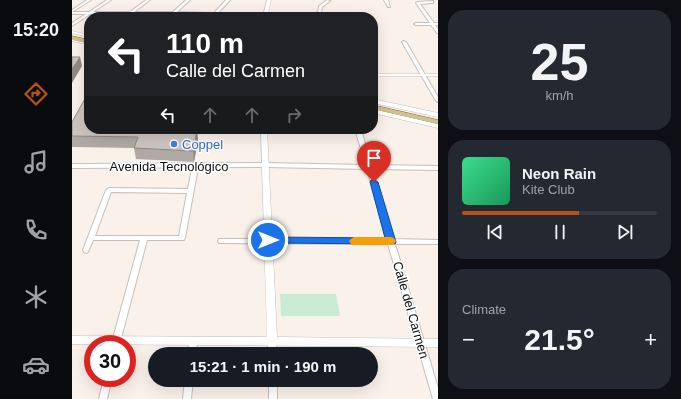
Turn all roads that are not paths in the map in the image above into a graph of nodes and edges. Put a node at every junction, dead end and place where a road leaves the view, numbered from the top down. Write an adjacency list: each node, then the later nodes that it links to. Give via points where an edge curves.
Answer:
1 (89, 0): 11 (street)
2 (109, 0): 12 (street)
3 (148, 0): 13 (street)
4 (188, 0): 14 (street)
5 (228, 0): 15 (street)
6 (269, 0): 16 (street)
7 (386, 0): 10 (street)
8 (328, 1): 17 (street, via 320,7)
9 (432, 2): 23 (street, via 418,3)
10 (389, 6)
11 (72, 12): 18 (street)
12 (92, 12)
13 (133, 12)
14 (175, 12)
15 (218, 12)
16 (266, 12)
17 (320, 12)
18 (84, 13)
19 (84, 17): 21 (street)
20 (72, 20): 21 (street)
21 (80, 20): 25 (street)
22 (416, 24): 23 (street)
23 (432, 24): 24 (street); 26 (street)
24 (438, 24)
25 (72, 26)
26 (438, 32)
27 (72, 33): 28 (street); 29 (main road)
28 (84, 35)
29 (84, 37)
30 (72, 39): 31 (main road)
31 (84, 42)
32 (404, 42): 34 (street)
33 (378, 75): 34 (street)
34 (423, 75): 35 (street); 36 (street)
35 (438, 75)
36 (438, 101)
37 (378, 106): 41 (street)
38 (378, 106): 42 (main road)
39 (378, 108): 40 (main road)
40 (390, 115): 43 (street)
41 (438, 115)
42 (438, 120)
43 (438, 126)
44 (264, 134): 46 (street)
45 (360, 134): 48 (street, Calle del Carmen)
46 (265, 165): 47 (street, Avenida Tecnológico); 48 (street, Avenida Tecnológico); 54 (street)
47 (72, 166)
48 (370, 168): 49 (street, Avenida Tecnológico); 56 (street, Calle del Carmen)
49 (438, 168)
50 (194, 173): 51 (street)
51 (190, 191): 52 (street, via 109,190); 53 (street, via 182,238)
52 (90, 238): 53 (street); 58 (street)
53 (144, 238): 59 (street)
54 (268, 240): 55 (street); 56 (street); 63 (street)
55 (221, 241)
56 (391, 242): 57 (street); 65 (street, Calle del Carmen)
57 (438, 242)
58 (86, 250)
59 (118, 335)
60 (72, 340): 61 (street)
61 (84, 341)
62 (193, 341): 63 (street); 64 (street); 67 (street)
63 (272, 341): 65 (street); 68 (street)
64 (136, 342)
65 (421, 343): 66 (street); 75 (street, Calle del Carmen)
66 (438, 343)
67 (193, 347)
68 (272, 347)
69 (106, 387): 72 (street)
70 (188, 387): 73 (street)
71 (273, 387): 74 (street)
72 (103, 399)
73 (187, 399)
74 (273, 399)
75 (436, 399)

